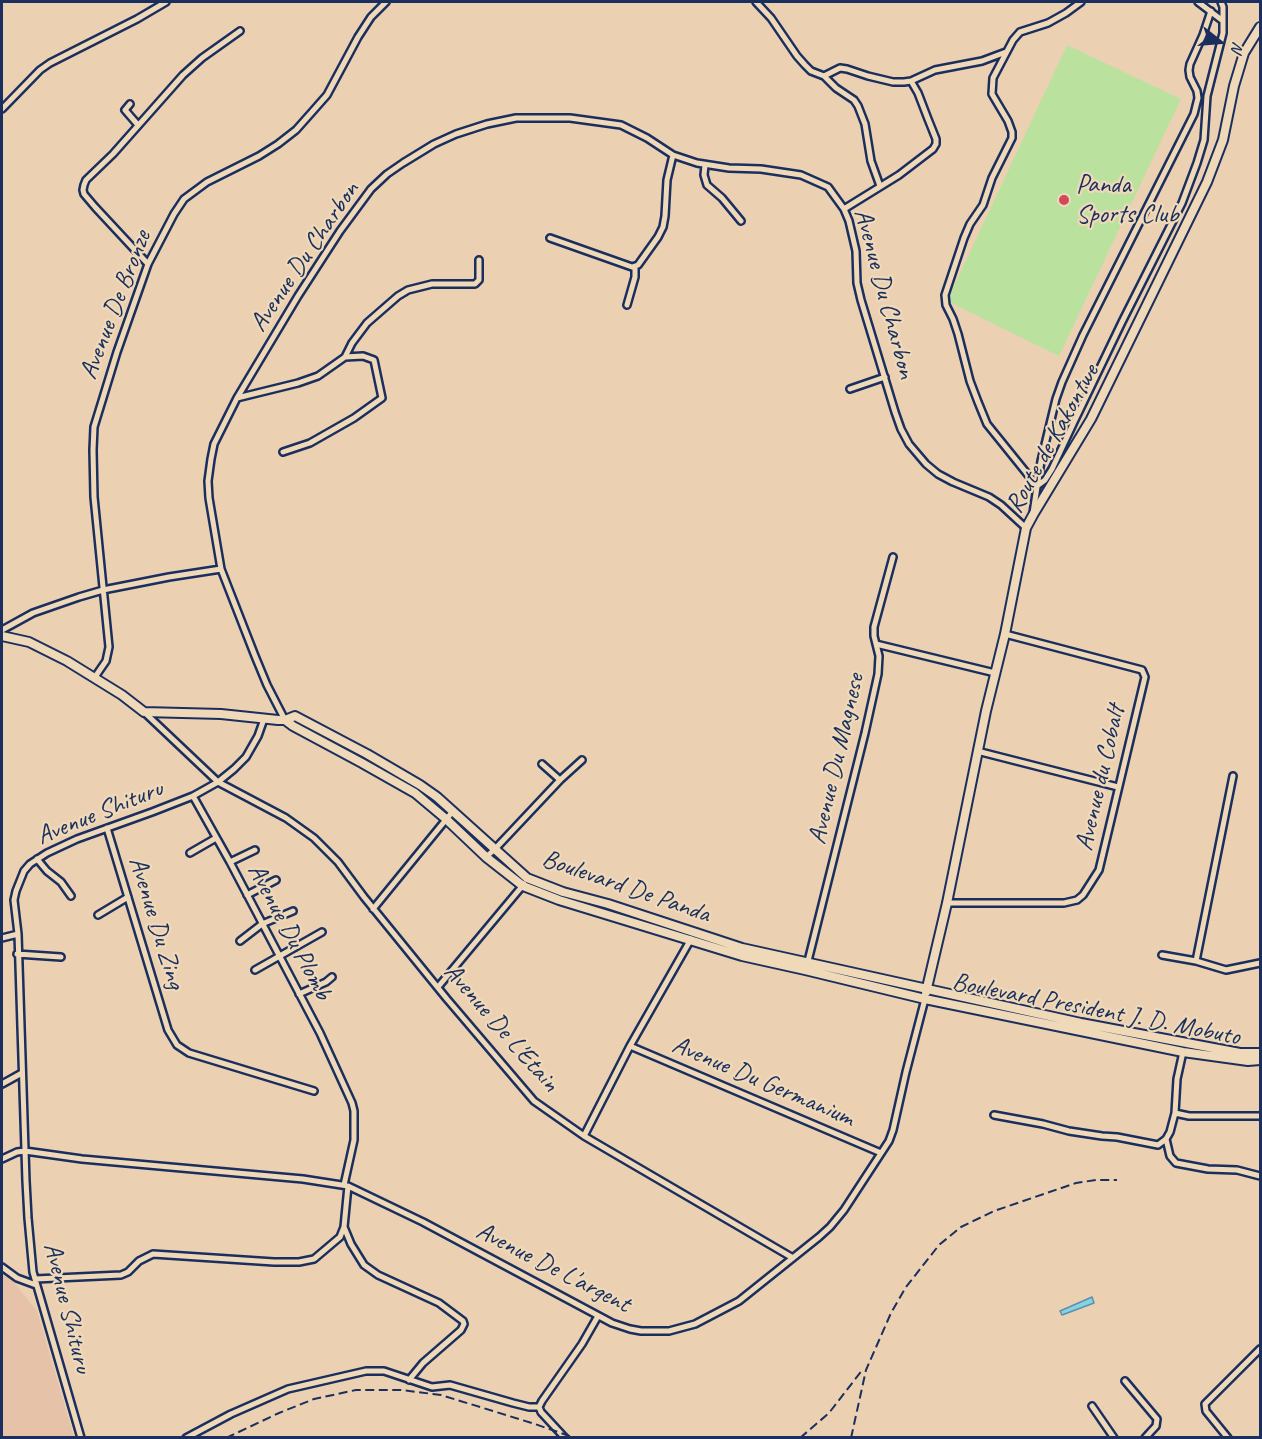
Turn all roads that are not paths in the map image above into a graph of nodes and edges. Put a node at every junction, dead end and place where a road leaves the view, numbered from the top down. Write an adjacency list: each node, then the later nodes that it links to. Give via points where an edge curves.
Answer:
1 (166, 2): 15 (street, via 50,63)
2 (386, 2): 24 (street, Avenue De Bronze, via 358,37 327,95 296,130 184,199)
3 (756, 2): 12 (street, via 805,65)
4 (1082, 2): 11 (street, via 1048,23 1020,32)
5 (1198, 2): 7 (street)
6 (1221, 2): 8 (street)
7 (1211, 11): 8 (street); 32 (street, via 1189,70 1198,98 1194,114 1062,382)
8 (1223, 21): 32 (street, via 1221,45 1207,96 1204,140 1182,203 1052,469)
9 (1260, 27): 33 (street, Route de Kakontwe, via 1244,52 1223,140 1207,182 1091,419)
10 (240, 31): 16 (street, via 202,58)
11 (1006, 52): 13 (street, via 935,70); 32 (street, via 991,89 1008,121 1012,138 964,238 945,301 987,424)
12 (824, 75): 13 (street, via 840,68 893,82); 19 (street, via 858,106)
13 (911, 81): 19 (street, via 936,144)
14 (130, 104): 16 (street, via 125,110)
15 (2, 110)
16 (138, 125): 24 (street, via 86,180 83,190)
17 (673, 155): 18 (street, Avenue Du Charbon); 25 (street, via 661,233); 30 (street, Avenue Du Charbon, via 621,125 570,118 516,118 487,124 435,144 404,162 371,189 298,296)
18 (705, 165): 20 (street, Avenue Du Charbon, via 801,175 828,187); 21 (street, via 707,185)
19 (880, 186): 20 (street)
20 (843, 208): 28 (street, Avenue Du Charbon, via 853,234 861,300)
21 (741, 221)
22 (550, 237): 25 (street)
23 (479, 260): 27 (street, via 479,280 475,284 432,284 398,296 367,323)
24 (148, 264): 37 (street, Avenue De Bronze, via 94,427 94,497)
25 (635, 267): 26 (street)
26 (627, 305)
27 (345, 357): 30 (street, via 318,376); 31 (street, via 374,360 382,398 310,443)
28 (885, 377): 29 (street); 34 (street, Avenue Du Charbon, via 909,444 926,464 938,474 1001,505)
29 (850, 389)
30 (237, 398): 36 (street, Avenue Du Charbon, via 210,459 209,498)
31 (283, 452)
32 (1036, 486): 33 (street)
33 (1033, 515): 34 (street, Route de Kakontwe)
34 (1026, 528): 39 (street, Route de Kakontwe)
35 (893, 557): 41 (street, Avenue Du Magnese, via 874,627)
36 (221, 569): 37 (street); 46 (street, Avenue Du Charbon)
37 (103, 590): 38 (street, via 33,613); 43 (street, Avenue De Bronze, via 109,653)
38 (2, 630)
39 (1005, 634): 42 (street, Route de Kakontwe); 57 (street, Avenue du Cobalt, via 1142,670 1145,677)
40 (2, 636): 43 (street, via 29,642)
41 (876, 644): 42 (street); 92 (street, Avenue Du Magnese, via 878,674)
42 (995, 673): 49 (street, Route de Kakontwe)
43 (95, 677): 44 (street)
44 (144, 712): 45 (street, Boulevard De Panda); 56 (street, Avenue De L'Etain)
45 (264, 719): 46 (street, Boulevard De Panda); 56 (street, Avenue Shituru, via 246,757)
46 (285, 720): 47 (street, Boulevard De Panda, via 296,716); 48 (street, Boulevard De Panda)
47 (330, 734): 48 (street); 50 (street, Boulevard De Panda)
48 (325, 743): 52 (street, Boulevard De Panda)
49 (977, 751): 57 (street); 75 (street, Route de Kakontwe)
50 (367, 754): 52 (street); 59 (street, Boulevard De Panda, via 420,785)
51 (582, 760): 55 (street)
52 (362, 763): 60 (street, Boulevard De Panda, via 415,793)
53 (542, 764): 55 (street)
54 (1233, 776): 90 (street)
55 (560, 780): 63 (street)
56 (218, 782): 58 (street, Avenue Shituru); 76 (street, Avenue De L'Etain, via 286,818 314,838 338,862)
57 (1118, 788): 75 (street, Avenue du Cobalt, via 1099,870 1077,900)
58 (193, 796): 61 (street, Avenue Shituru); 62 (street, Avenue Du Plomb)
59 (453, 811): 60 (street); 63 (street, Boulevard De Panda)
60 (446, 819): 66 (street, Boulevard De Panda); 76 (street)
61 (107, 828): 67 (street, Avenue Shituru); 74 (street, Avenue Du Zing)
62 (216, 838): 65 (street); 68 (street, Avenue Du Plomb)
63 (495, 849): 66 (street); 69 (street, Boulevard De Panda)
64 (255, 850): 68 (street)
65 (190, 854)
66 (486, 857): 71 (street, Boulevard De Panda)
67 (37, 859): 73 (street); 82 (street, Avenue Shituru, via 24,871 16,891)
68 (230, 862): 72 (street, Avenue Du Plomb)
69 (528, 878): 71 (street); 81 (street, Boulevard De Panda)
70 (276, 880): 72 (street)
71 (523, 886): 85 (street, Boulevard De Panda); 95 (street)
72 (247, 895): 79 (street, Avenue Du Plomb)
73 (71, 896)
74 (128, 897): 78 (street); 106 (street, Avenue Du Zing, via 168,1030 177,1045 189,1053)
75 (947, 903): 96 (street, Route de Kakontwe)
76 (373, 909): 95 (street, Avenue De L'Etain)
77 (293, 911): 79 (street)
78 (98, 915)
79 (262, 924): 84 (street); 88 (street, Avenue Du Plomb)
80 (322, 933): 88 (street)
81 (694, 933): 85 (street); 92 (street, Boulevard De Panda)
82 (18, 934): 83 (street); 86 (street, Avenue Shituru)
83 (2, 938)
84 (240, 941)
85 (690, 941): 92 (street, Boulevard De Panda, via 742,956); 100 (street)
86 (17, 954): 89 (street); 104 (street, Avenue Shituru)
87 (1162, 955): 90 (street)
88 (279, 956): 93 (street); 97 (street, Avenue Du Plomb)
89 (61, 957)
90 (1196, 961): 91 (street, via 1226,970)
91 (1260, 963)
92 (807, 966): 96 (street, Boulevard De Panda); 98 (street, Boulevard De Panda)
93 (255, 970)
94 (332, 977): 97 (street)
95 (438, 987): 110 (street, Avenue De L'Etain, via 534,1101)
96 (927, 989): 98 (street, Route de Kakontwe); 99 (street, Boulevard President J. D. Mobuto)
97 (299, 994): 116 (street, Avenue Du Plomb, via 354,1111 354,1140)
98 (925, 999): 99 (street, Boulevard President J. D. Mobuto); 113 (street, Avenue De L'argent, via 893,1130)
99 (1117, 1034): 101 (street, Boulevard President J. D. Mobuto); 102 (street, Boulevard President J. D. Mobuto)
100 (630, 1046): 110 (street); 113 (street, Avenue Du Germanium)
101 (1183, 1052): 103 (street, Boulevard President J. D. Mobuto); 107 (street)
102 (1260, 1053)
103 (1260, 1060)
104 (22, 1073): 105 (street); 112 (street, Avenue Shituru)
105 (2, 1084)
106 (314, 1091)
107 (1175, 1113): 109 (street); 111 (street)
108 (994, 1115): 111 (street, via 1158,1145)
109 (1260, 1116)
110 (584, 1136): 118 (street, Avenue De L'Etain)
111 (1166, 1140): 115 (street, via 1176,1163)
112 (25, 1151): 114 (street); 116 (street, Avenue De L'argent); 120 (street, Avenue Shituru)
113 (880, 1153): 118 (street, Avenue De L'argent, via 844,1210)
114 (2, 1159)
115 (1260, 1176)
116 (346, 1185): 117 (street, Avenue Du Plomb); 121 (street, Avenue De L'argent)
117 (344, 1227): 120 (street, via 340,1237 325,1251 314,1259 299,1262 153,1254 121,1275); 123 (street, via 364,1265 439,1303 464,1323)
118 (793, 1258): 121 (street, Avenue De L'argent, via 739,1301 686,1328 641,1331)
119 (2, 1267): 120 (street, via 17,1278)
120 (36, 1282): 127 (street, Avenue Shituru)
121 (598, 1316): 126 (street)
122 (1260, 1349): 132 (street, via 1205,1404 1206,1411)
123 (409, 1380): 126 (street, via 432,1387 450,1385); 128 (street, via 384,1371 366,1371 288,1389)
124 (1125, 1381): 131 (street, via 1157,1419)
125 (1092, 1406): 130 (street)
126 (539, 1407): 129 (street)
127 (81, 1437)
128 (186, 1437)
129 (565, 1437)
130 (1114, 1437)
131 (1145, 1437)
132 (1228, 1437)

